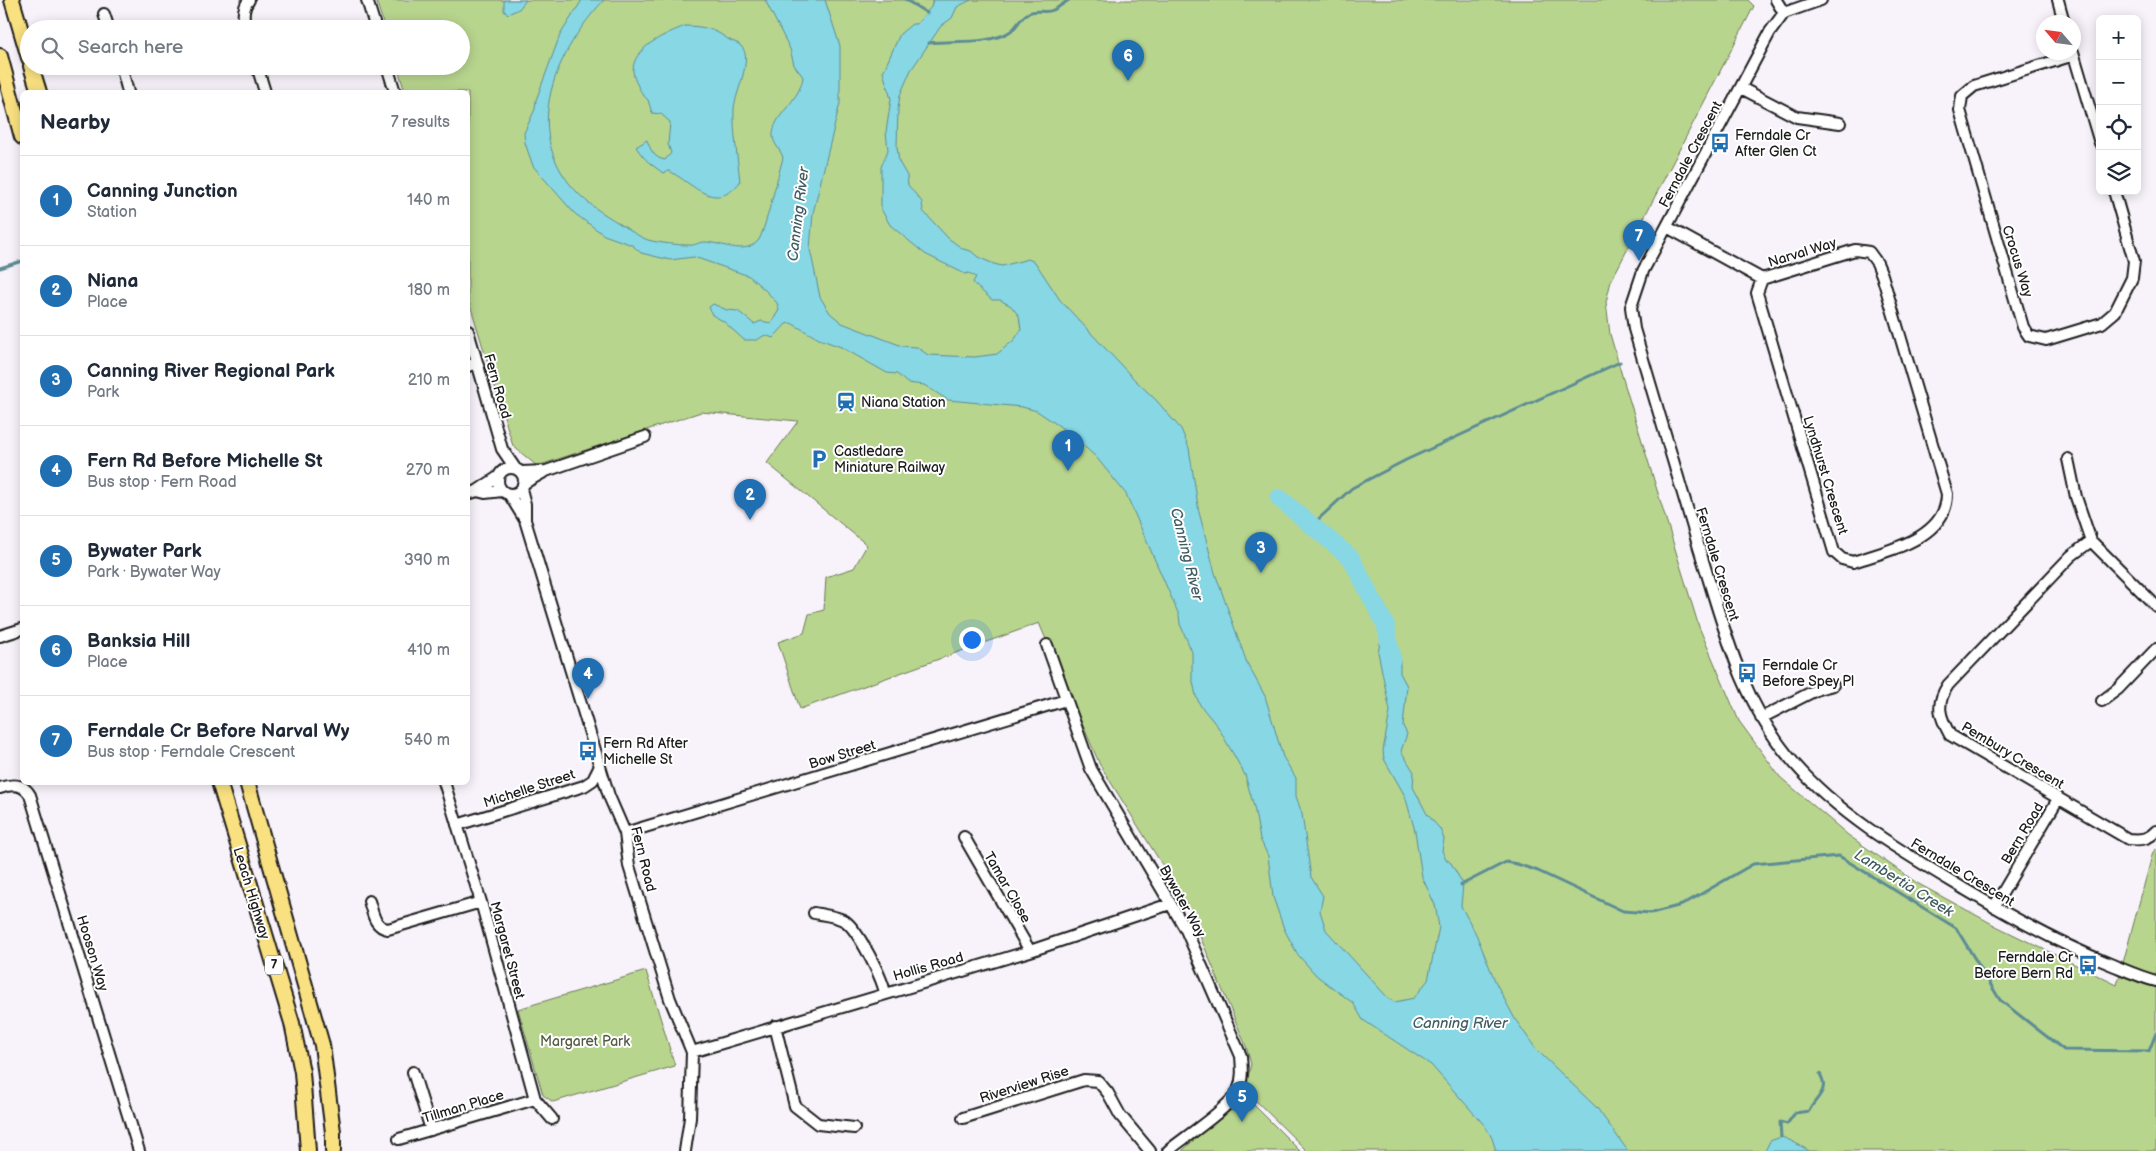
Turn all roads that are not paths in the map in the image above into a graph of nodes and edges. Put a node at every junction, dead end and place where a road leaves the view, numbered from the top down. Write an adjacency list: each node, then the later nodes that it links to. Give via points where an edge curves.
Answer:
1 (12, 0): 13 (highway)
2 (249, 0): 11 (street, via 244,6)
3 (367, 0): 12 (street)
4 (1776, 0): 7 (street)
5 (1820, 0): 7 (street)
6 (2058, 0): 9 (street)
7 (1784, 13): 21 (street, Ferndale Crescent, via 1770,32)
8 (104, 14): 10 (street)
9 (2062, 15)
10 (106, 20)
11 (243, 20)
12 (373, 20)
13 (20, 27)
14 (0, 56): 28 (highway)
15 (2055, 60): 29 (street, Crocus Way, via 1974,86 1962,96 1960,110 2023,327 2029,336 2046,340 2102,323 2115,312 2132,278 2134,261)
16 (2076, 60): 27 (street, Crocus Way)
17 (34, 75): 22 (highway)
18 (123, 75): 23 (street)
19 (260, 75): 24 (street)
20 (390, 75): 25 (street)
21 (1741, 88): 26 (street, via 1797,117); 30 (street, Ferndale Crescent)
22 (38, 90)
23 (127, 90)
24 (264, 90)
25 (394, 90)
26 (1840, 123)
27 (2096, 129)
28 (20, 130)
29 (2115, 195)
30 (1667, 227): 32 (street, Narval Way); 54 (street, Ferndale Crescent, via 1636,288 1631,317 1728,643)
31 (1869, 252): 32 (street, Narval Way, via 1856,250); 32 (street, Lyndhurst Crescent, via 1882,275 1947,494 1947,504 1941,516 1918,538 1853,562 1834,552 1757,293)
32 (1762, 280)
33 (470, 348): 34 (street, Fern Road)
34 (472, 365): 36 (street, Fern Road)
35 (645, 437): 39 (street)
36 (502, 449): 38 (street, Fern Road); 40 (street, Fern Road)
37 (2068, 458): 45 (street, via 2083,520)
38 (518, 470): 39 (street); 40 (street, via 508,468); 41 (street)
39 (546, 471): 41 (street)
40 (500, 474): 42 (street); 43 (street, via 498,485)
41 (522, 487): 43 (street); 44 (street, Fern Road)
42 (472, 492): 43 (street)
43 (505, 492): 44 (street, Fern Road)
44 (526, 520): 55 (street, Fern Road)
45 (2092, 541): 46 (street); 60 (street, Pembury Crescent, via 2071,556 1948,685 1939,715 1950,736)
46 (2156, 606)
47 (20, 630): 48 (street)
48 (0, 636)
49 (1048, 644): 52 (street, Bywater Way)
50 (2156, 649): 53 (street)
51 (1833, 685): 54 (street, via 1818,689)
52 (1066, 700): 63 (street, Bow Street); 67 (street, Bywater Way, via 1090,769)
53 (2102, 701)
54 (1761, 718): 68 (street, Ferndale Crescent, via 1795,764 1847,812 1904,853)
55 (600, 766): 61 (street, Michelle Street, via 593,780 584,786); 63 (street, Fern Road)
56 (221, 785): 84 (highway, Leach Highway / 7, via 292,1022 302,1072)
57 (248, 785): 76 (highway, Leach Highway / 7, via 316,1019)
58 (445, 785): 61 (street, Margaret Street)
59 (0, 788): 83 (street, Hooson Way, via 18,786 30,795)
60 (2058, 799): 62 (street, Pembury Crescent, via 2128,839 2150,837); 68 (street, Bern Road)
61 (457, 825): 66 (street, Margaret Street)
62 (2156, 831)
63 (625, 833): 74 (street, Fern Road, via 630,866 665,985)
64 (964, 837): 70 (street, Tamar Close)
65 (369, 901): 66 (street, via 376,923 388,930)
66 (481, 902): 77 (street, Margaret Street)
67 (1170, 904): 70 (street, Hollis Road); 89 (street, Bywater Way, via 1186,930 1240,1056 1242,1072 1238,1090 1230,1101)
68 (1994, 907): 71 (street, Ferndale Crescent, via 2088,955)
69 (814, 913): 72 (street, via 839,918 851,926 879,974)
70 (1030, 951): 72 (street, Hollis Road)
71 (2156, 981)
72 (885, 993): 73 (street, Hollis Road)
73 (775, 1026): 74 (street, Hollis Road); 80 (street, via 795,1106 818,1124)
74 (692, 1052): 87 (street, Fern Road, via 690,1118)
75 (413, 1072): 81 (street)
76 (328, 1085): 85 (highway); 86 (highway, Leach Highway / 7)
77 (535, 1099): 79 (street, Margaret Street); 81 (street, Tillman Place)
78 (963, 1118): 88 (street, Riverview Rise, via 1084,1080 1098,1082)
79 (552, 1119)
80 (854, 1128)
81 (431, 1130): 82 (street, Tillman Place)
82 (399, 1140)
83 (139, 1151)
84 (308, 1151)
85 (325, 1151)
86 (333, 1151)
87 (685, 1151)
88 (1150, 1151)
89 (1168, 1151)

